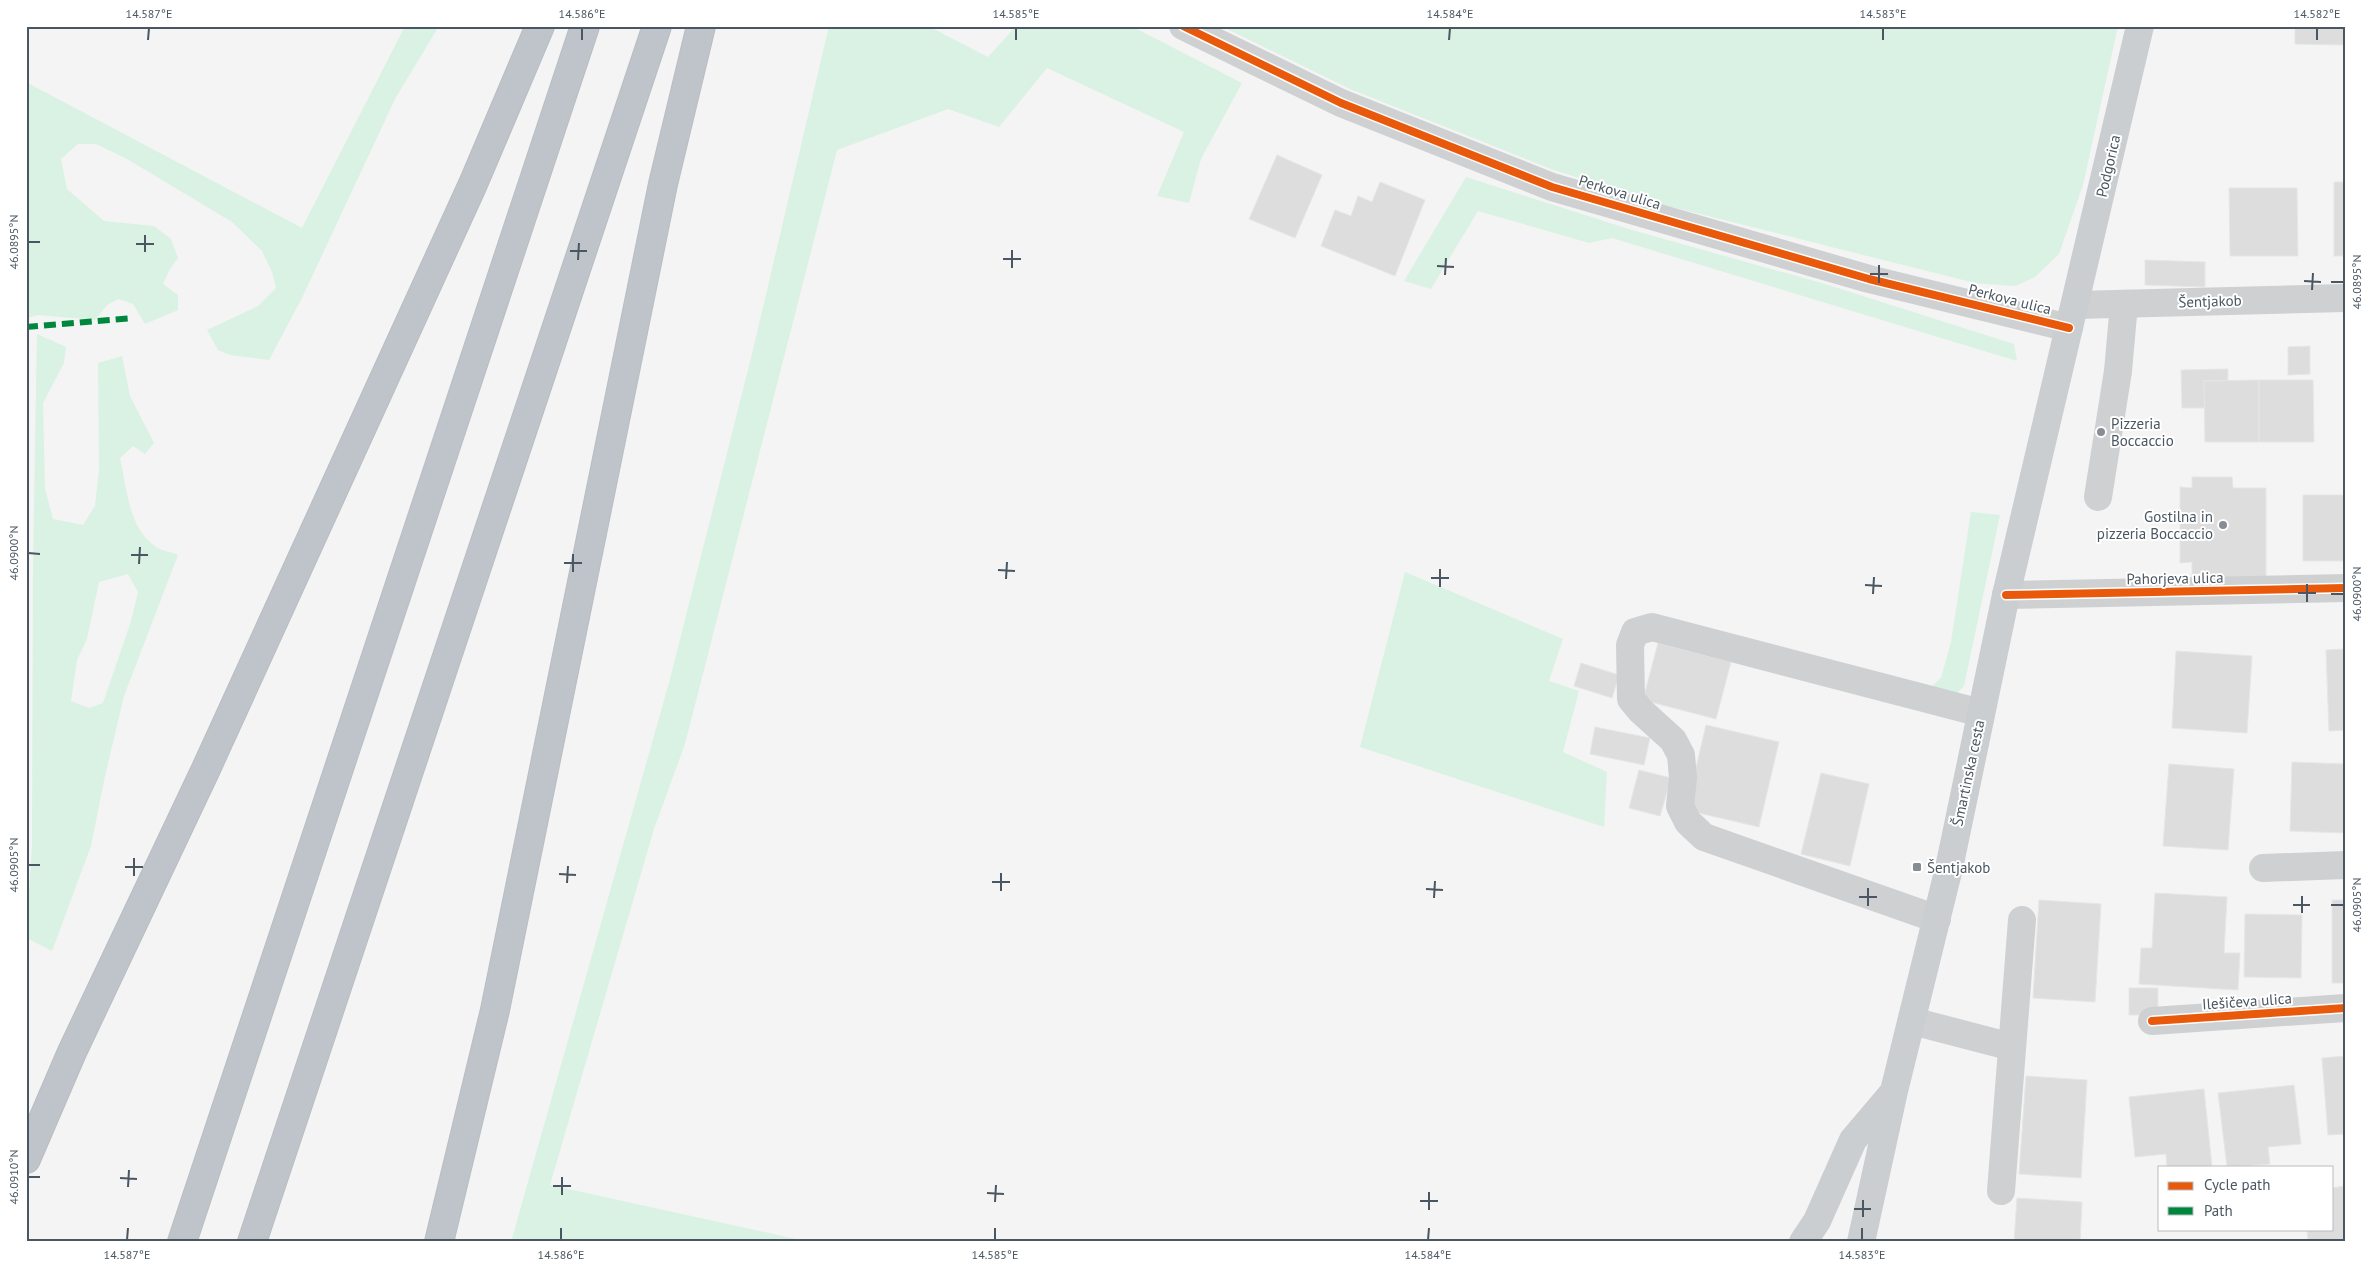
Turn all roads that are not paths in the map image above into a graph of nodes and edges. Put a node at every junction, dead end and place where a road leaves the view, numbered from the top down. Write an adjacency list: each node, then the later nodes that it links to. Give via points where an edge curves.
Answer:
1 (540, 26): 23 (highway, via 469,193 206,771 76,1043)
2 (585, 26): 26 (highway)
3 (657, 26): 27 (highway)
4 (701, 26): 25 (highway, via 661,193 495,1010)
5 (1183, 26): 9 (street, Perkova ulica, via 1341,103 1552,187 1868,279)
6 (2140, 26): 9 (main road, Podgorica)
7 (2345, 298): 8 (street, Šentjakob)
8 (2124, 304): 9 (street, Šentjakob); 10 (street, via 2118,371)
9 (2073, 316): 12 (main road, Šmartinska cesta)
10 (2098, 497)
11 (2345, 588): 12 (street, Pahorjeva ulica)
12 (2006, 595): 13 (main road, Šmartinska cesta)
13 (1981, 713): 16 (main road, Šmartinska cesta); 16 (street, via 1652,626 1635,632 1630,645 1631,699 1660,726 1677,748 1683,778 1680,806 1688,822 1704,837)
14 (2345, 865): 15 (street)
15 (2263, 868)
16 (1937, 919): 19 (main road, Šmartinska cesta)
17 (2022, 920): 21 (street)
18 (2345, 1008): 20 (street, Ilešičeva ulica)
19 (1912, 1021): 21 (street); 22 (main road, Šmartinska cesta)
20 (2152, 1021)
21 (2012, 1047): 24 (street)
22 (1894, 1091): 30 (main road, via 1854,1140 1817,1221); 31 (main road, Šmartinska cesta)
23 (26, 1159)
24 (2001, 1191)
25 (449, 1204): 28 (highway); 29 (highway)
26 (182, 1242)
27 (252, 1242)
28 (438, 1242)
29 (453, 1242)
30 (1803, 1242)
31 (1861, 1242)

